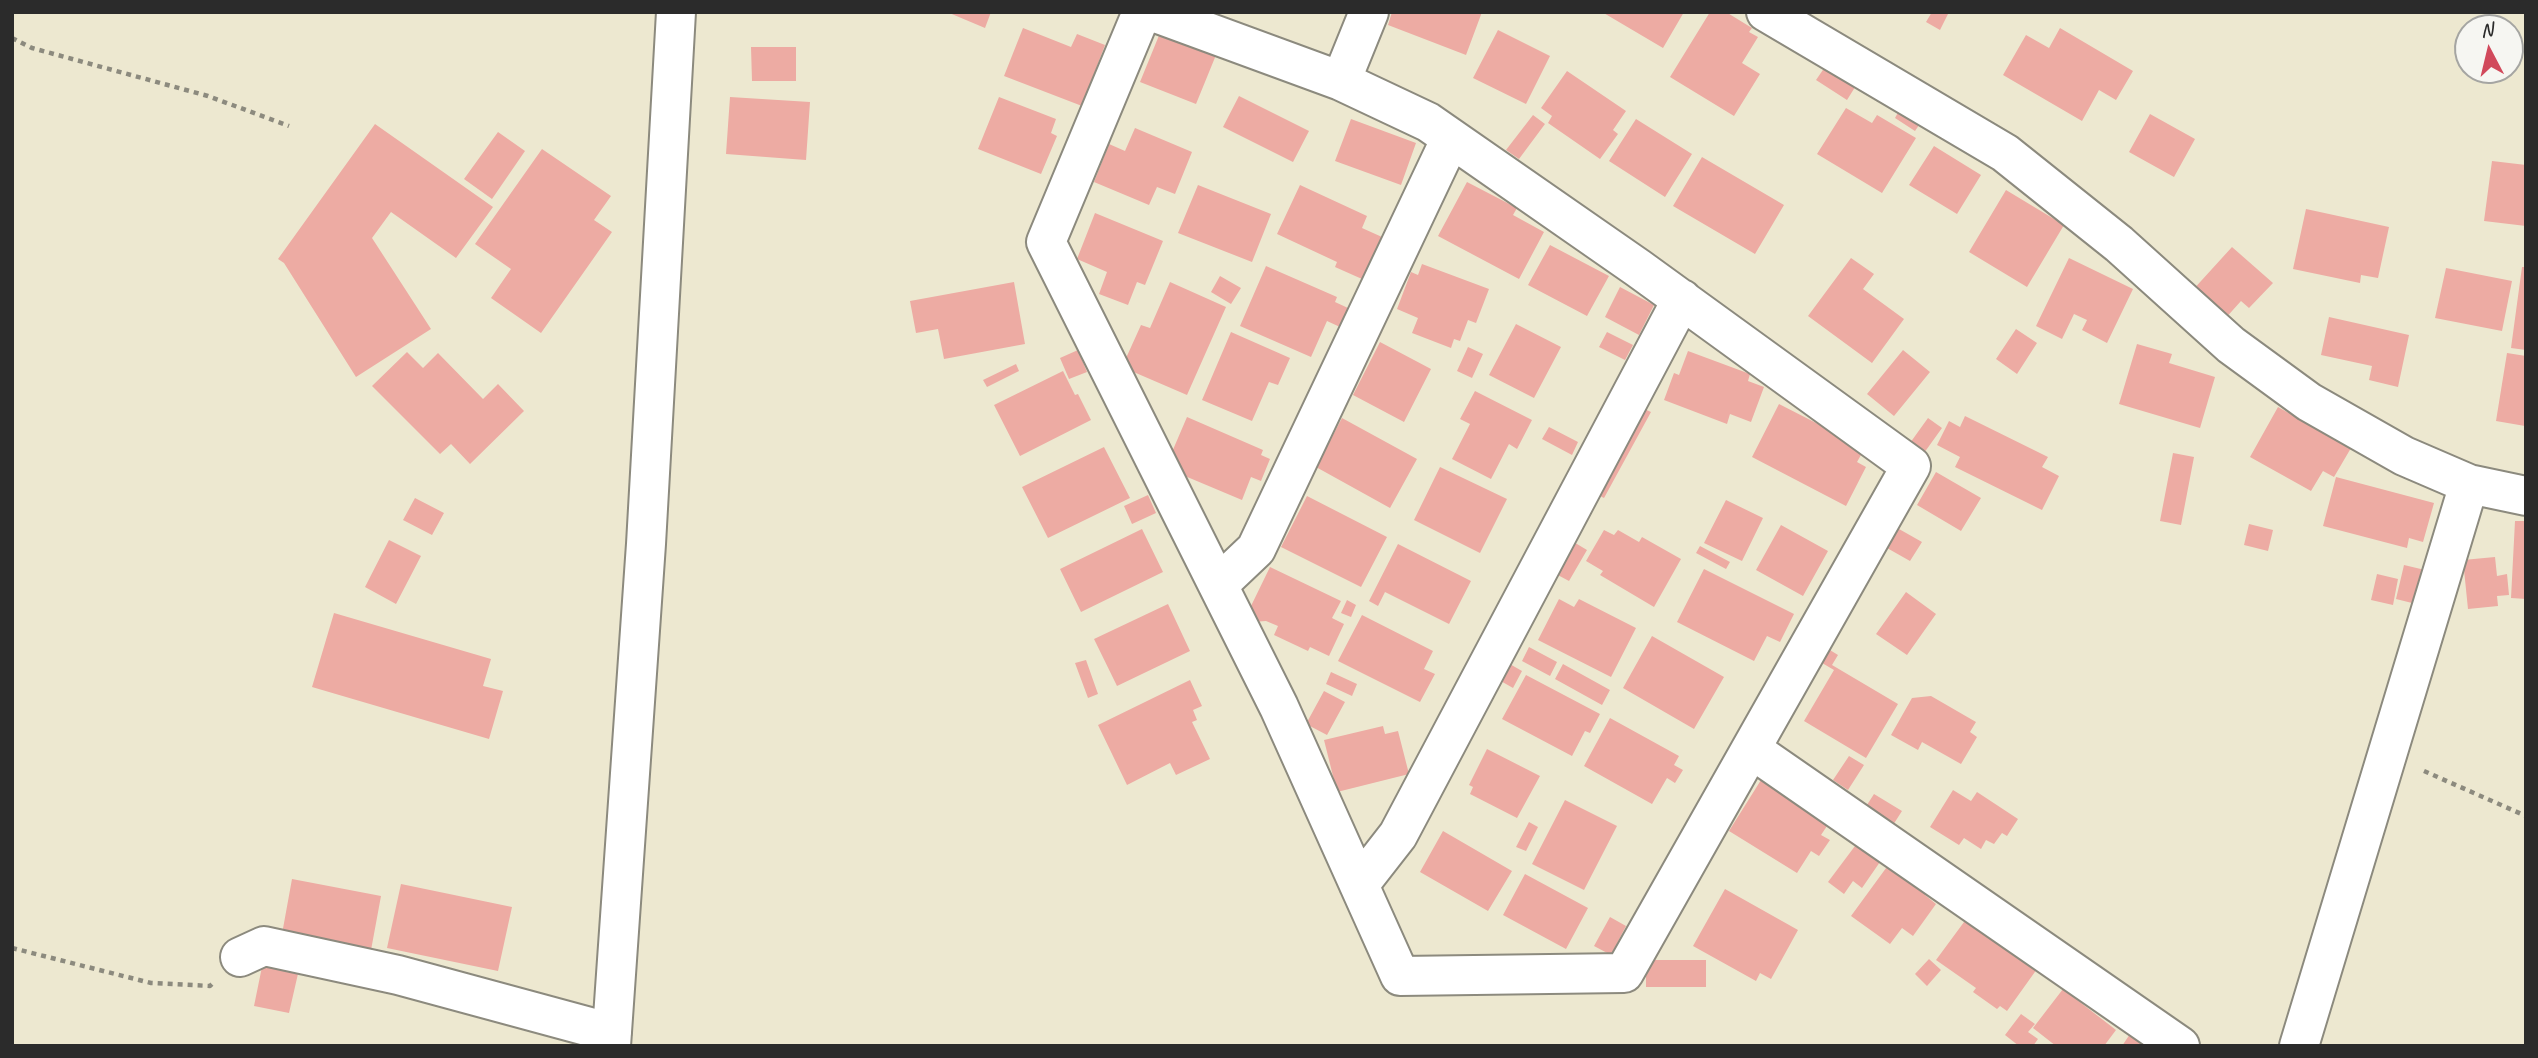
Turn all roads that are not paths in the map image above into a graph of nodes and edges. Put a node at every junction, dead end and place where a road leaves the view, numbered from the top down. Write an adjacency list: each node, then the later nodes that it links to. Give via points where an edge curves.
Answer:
1 (676, 12): 15 (street, via 647,530)
2 (1142, 12): 11 (street, via 1046,242)
3 (1153, 12): 6 (street)
4 (1369, 12): 6 (street)
5 (1787, 18): 9 (street, via 2005,153 2119,244 2231,345 2309,402 2404,456)
6 (1341, 81): 7 (street, via 1428,122)
7 (1451, 138): 8 (street); 11 (street, via 1255,549)
8 (1682, 299): 12 (street, via 1911,466); 13 (street, via 1398,835)
9 (2469, 484): 10 (street); 17 (street)
10 (2526, 496)
11 (1218, 585): 13 (street)
12 (1751, 749): 13 (street, via 1624,973 1400,976); 16 (street)
13 (1359, 885)
14 (240, 957): 15 (street, via 264,946 398,975)
15 (611, 1039)
16 (2180, 1046)
17 (2299, 1046)

